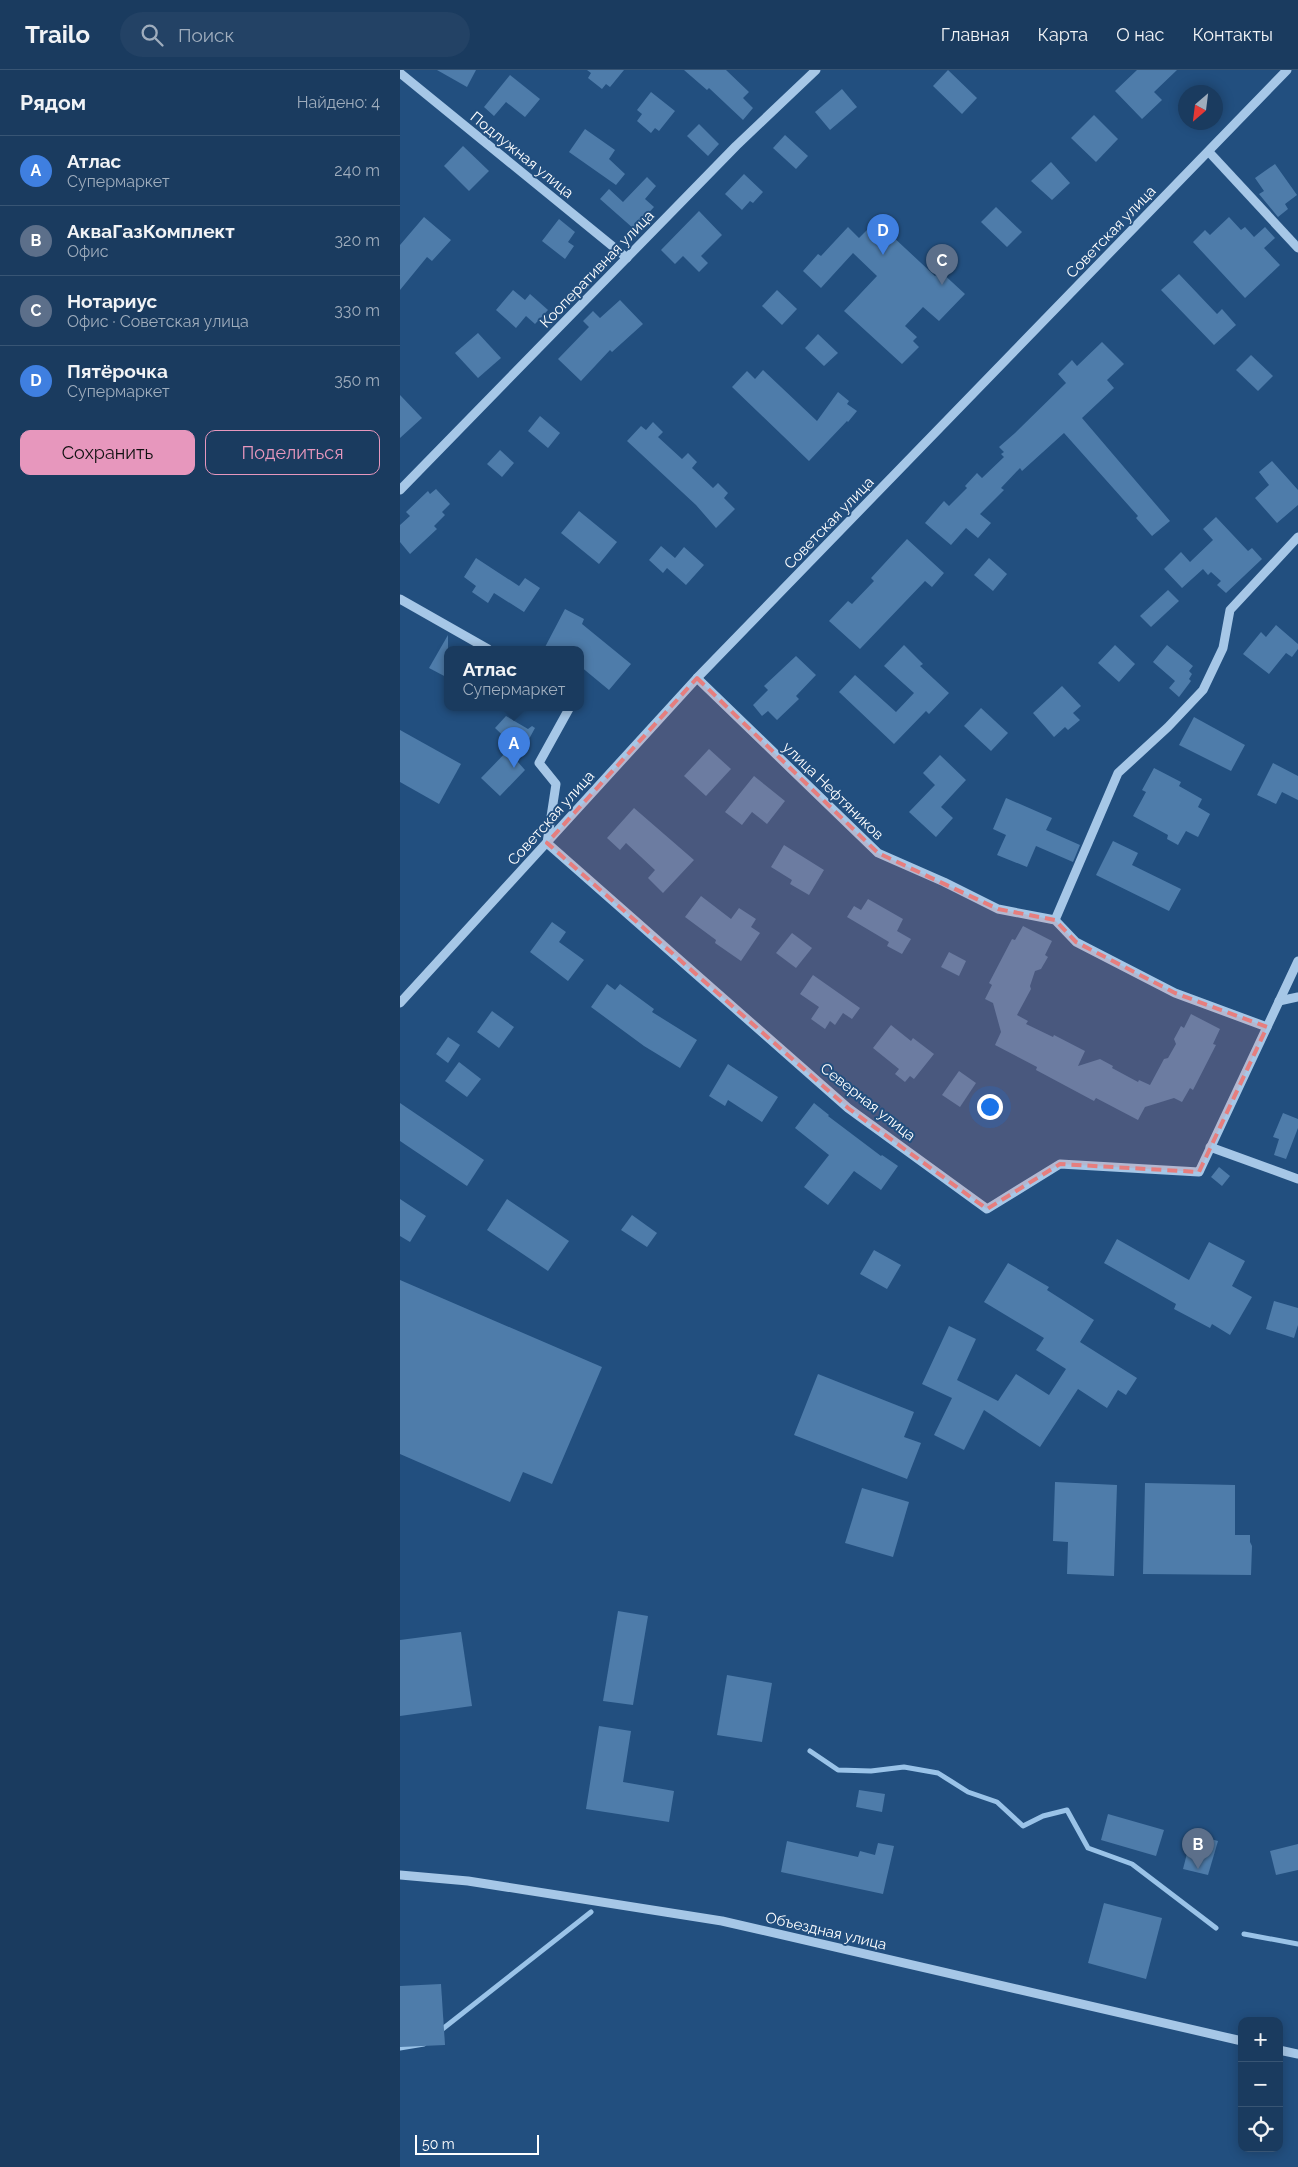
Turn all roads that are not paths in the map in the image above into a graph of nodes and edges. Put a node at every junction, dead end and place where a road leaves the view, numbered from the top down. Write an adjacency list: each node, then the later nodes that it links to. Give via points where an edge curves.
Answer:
1 (816, 70): 6 (street, Кооперативная улица, via 736,146)
2 (1287, 70): 4 (street, Советская улица)
3 (400, 73): 6 (street, Подлужная улица)
4 (1209, 152): 5 (street); 11 (street, Советская улица)
5 (1298, 248)
6 (627, 258): 7 (street, Кооперативная улица)
7 (400, 490)
8 (1298, 537): 14 (street, via 1230,610 1223,648 1203,690 1118,773)
9 (400, 599): 10 (street)
10 (483, 646)
11 (697, 678): 13 (street, Советская улица); 14 (street, улица Нефтяников, via 878,854 998,909)
12 (568, 711): 13 (street, via 539,764 556,784)
13 (547, 843): 18 (street, Советская улица); 20 (street, Северная улица, via 848,1108 987,1209 1060,1164 1198,1172)
14 (1055, 920): 19 (street, via 1076,942 1175,993)
15 (1298, 961): 17 (street)
16 (1298, 997): 17 (street)
17 (1279, 1001): 19 (street, Северная улица)
18 (400, 1003)
19 (1267, 1027): 20 (street, Северная улица)
20 (1210, 1147): 21 (street)
21 (1298, 1179)
22 (400, 1875): 23 (street, Объездная улица, via 468,1880 722,1921)
23 (1238, 2040)
24 (1283, 2051): 25 (street)
25 (1298, 2054)

